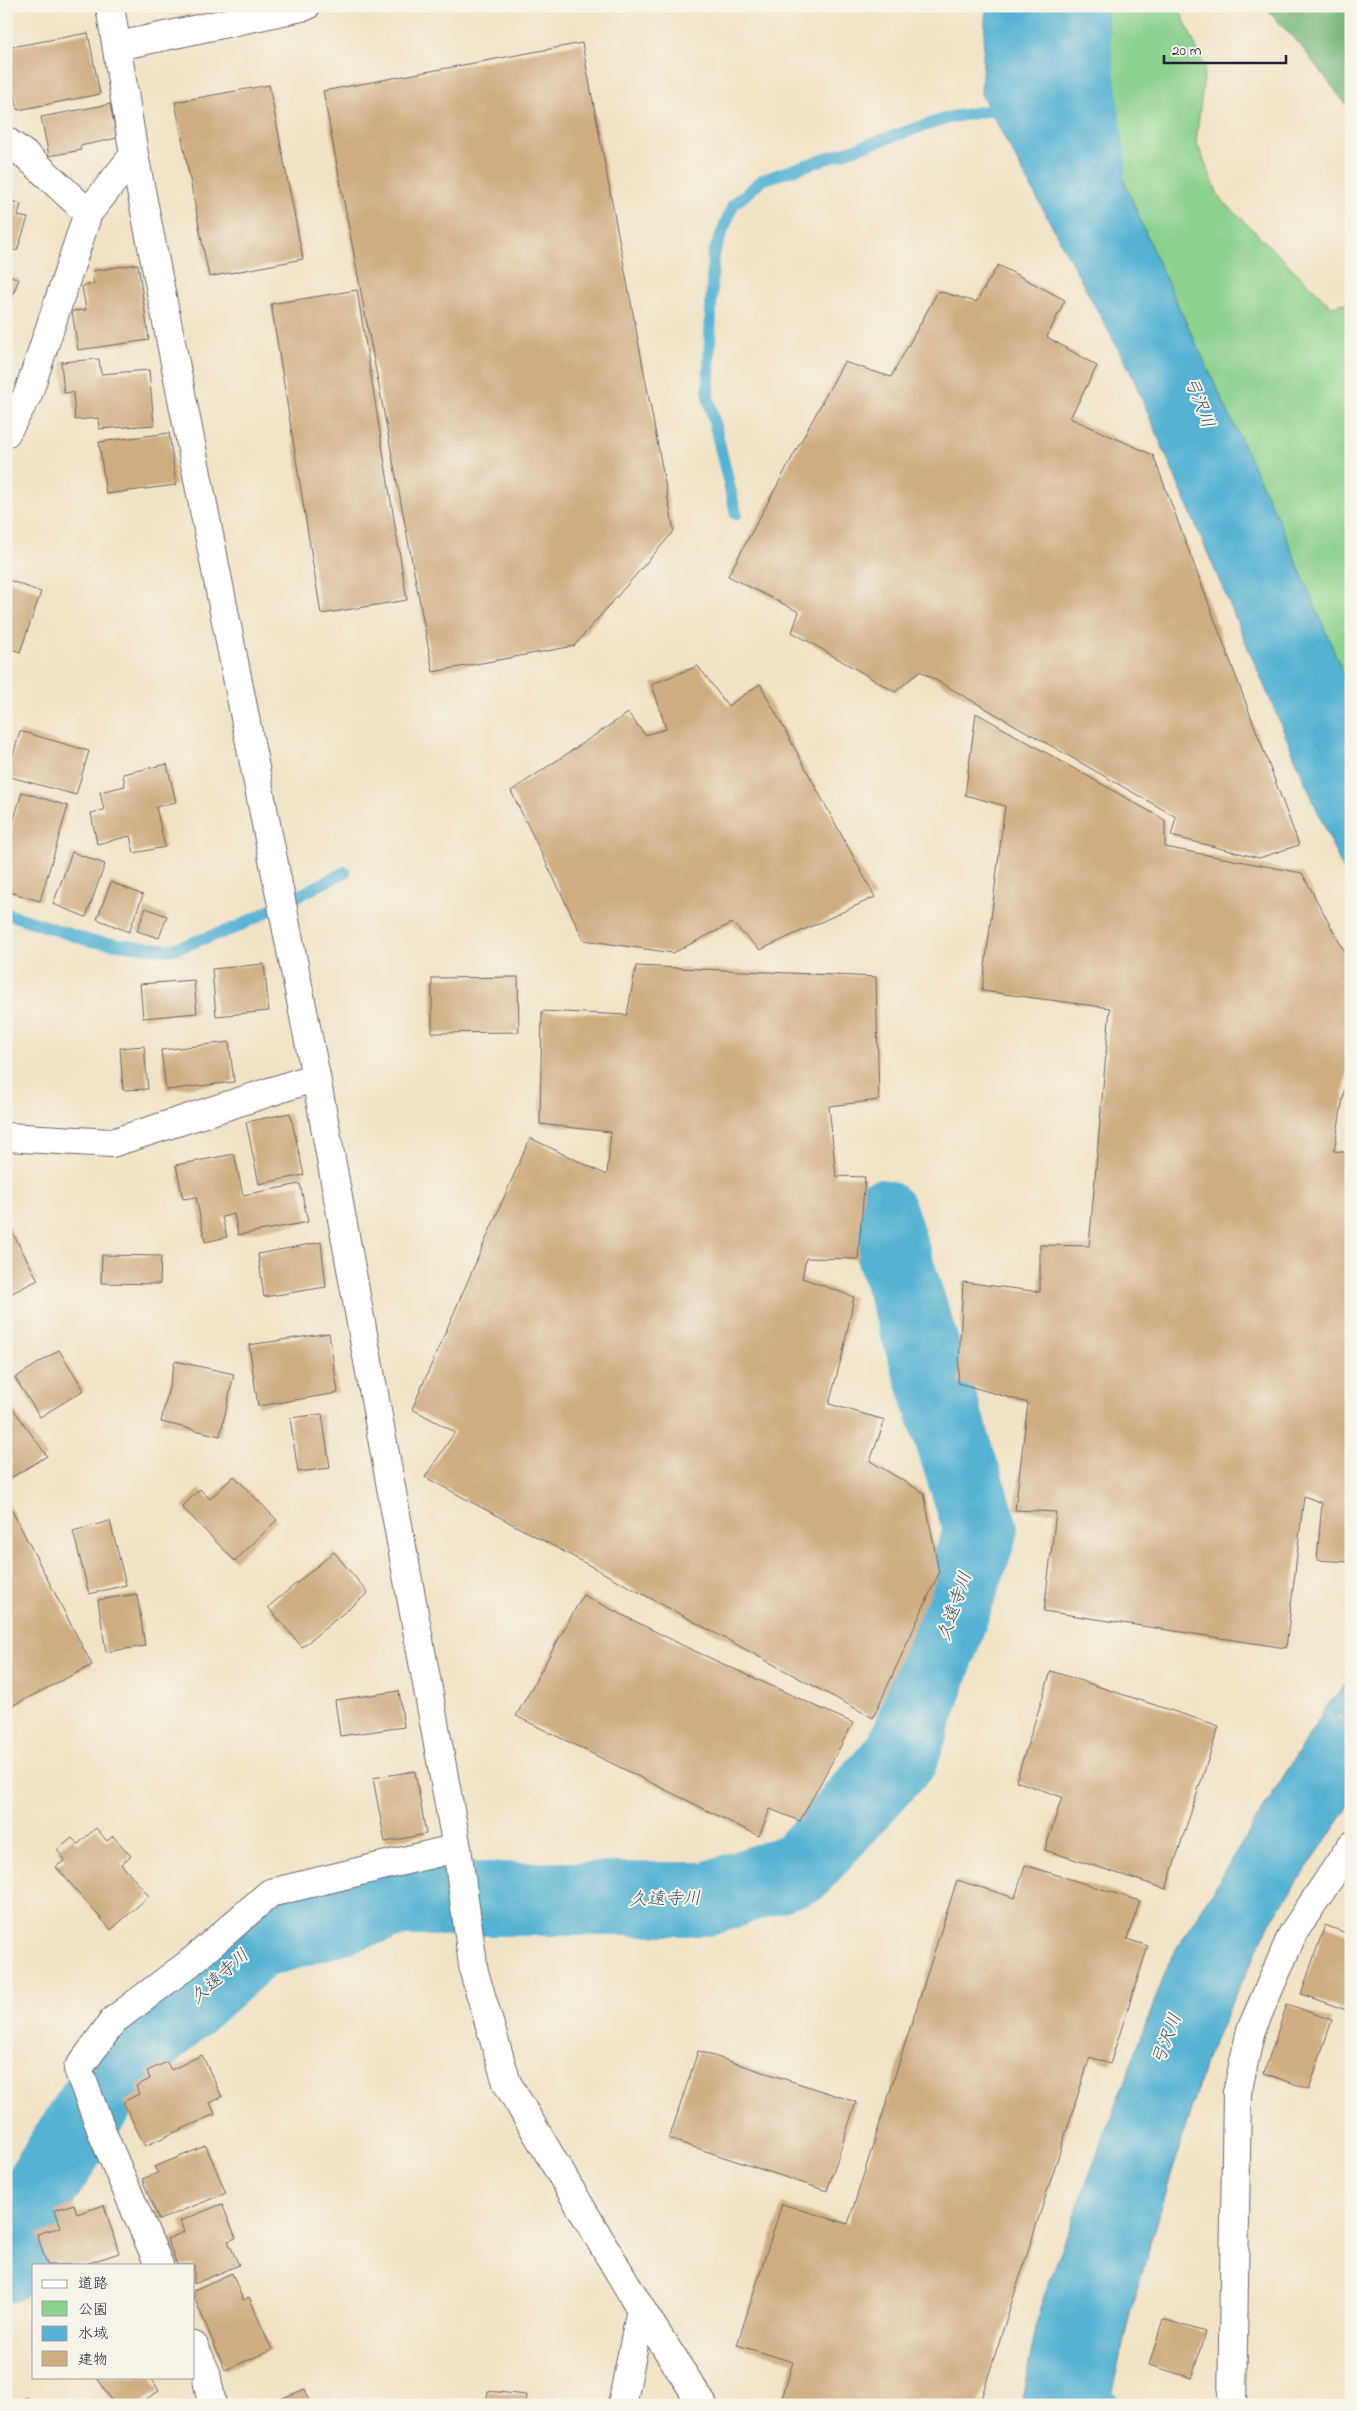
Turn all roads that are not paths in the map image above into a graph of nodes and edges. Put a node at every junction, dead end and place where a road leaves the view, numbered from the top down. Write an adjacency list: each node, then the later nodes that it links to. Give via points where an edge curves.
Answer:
1 (110, 6): 3 (street)
2 (306, 6): 3 (street)
3 (118, 46): 5 (street)
4 (6, 142): 6 (street, via 28,157)
5 (134, 155): 6 (street); 8 (street)
6 (88, 213): 7 (street, via 28,394)
7 (6, 434)
8 (316, 1077): 9 (street, via 112,1144); 11 (street)
9 (6, 1137)
10 (1351, 1846): 18 (street, via 1293,1933 1252,2030 1237,2093)
11 (457, 1848): 12 (street, via 270,1893 191,1962 114,2020 78,2069); 13 (street, via 474,1972 507,2083)
12 (159, 2264)
13 (641, 2309): 16 (street); 17 (street)
14 (195, 2348): 15 (street, via 206,2373)
15 (212, 2405)
16 (622, 2405)
17 (703, 2405)
18 (1232, 2405)

